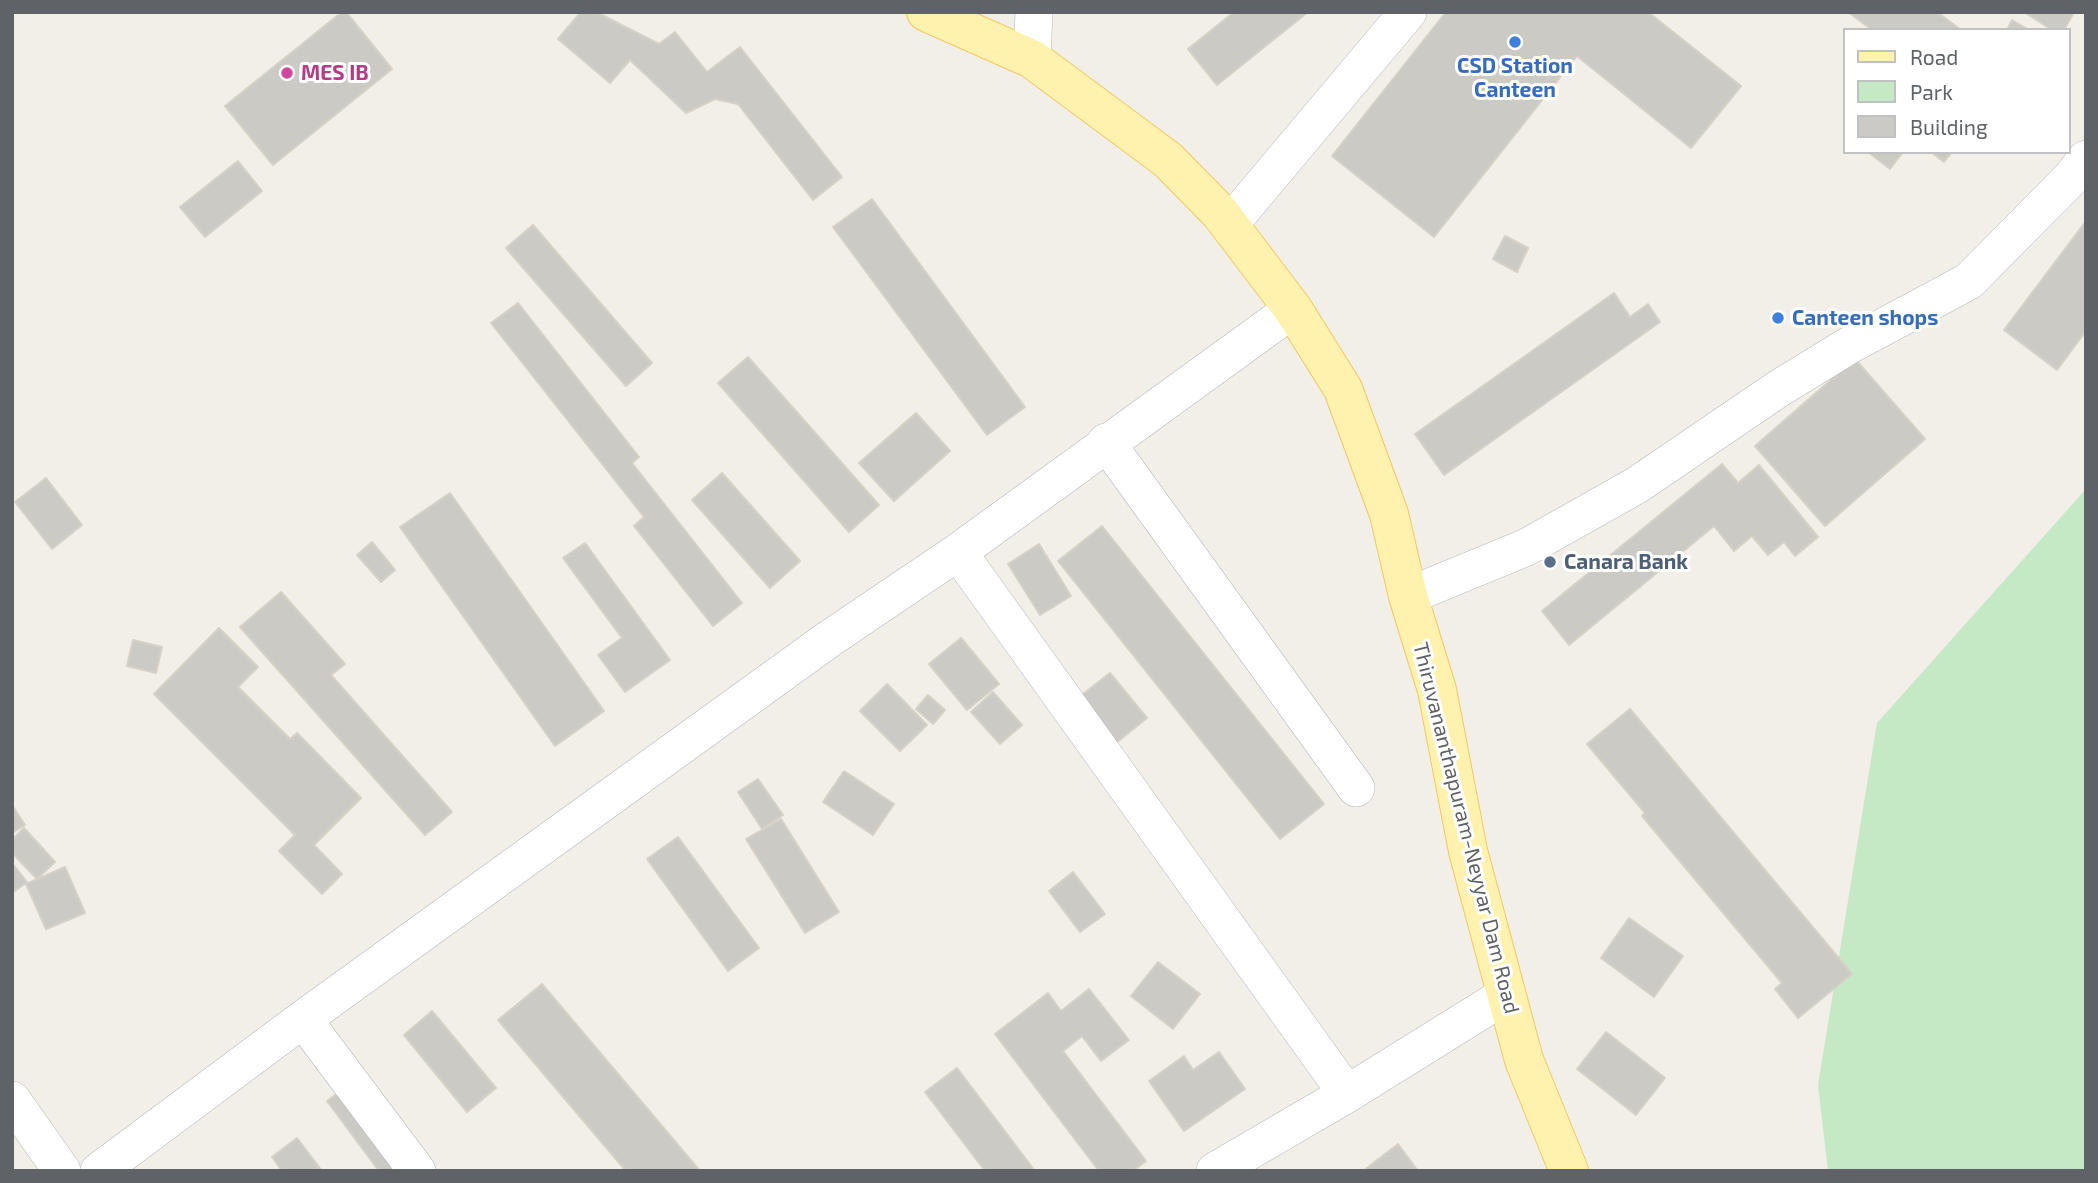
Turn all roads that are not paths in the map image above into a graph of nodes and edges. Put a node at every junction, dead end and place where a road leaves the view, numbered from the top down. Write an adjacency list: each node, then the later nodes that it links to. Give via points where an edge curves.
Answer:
1 (926, 12): 4 (main road, Thiruvananthapuram-Neyyar Dam Road)
2 (1034, 12): 4 (street)
3 (1408, 12): 6 (street)
4 (1032, 59): 6 (main road, Thiruvananthapuram-Neyyar Dam Road, via 1168,160)
5 (2086, 159): 10 (street, via 1969,281 1848,346 1637,485 1527,547)
6 (1229, 225): 7 (main road, Thiruvananthapuram-Neyyar Dam Road)
7 (1293, 309): 8 (street); 10 (main road, Thiruvananthapuram-Neyyar Dam Road, via 1343,388 1389,514)
8 (1106, 442): 9 (street); 11 (street)
9 (958, 552): 13 (street, via 829,639); 14 (street)
10 (1408, 596): 12 (main road, Thiruvananthapuram-Neyyar Dam Road, via 1437,690 1468,851)
11 (1356, 788)
12 (1506, 995): 14 (street); 20 (main road, Thiruvananthapuram-Neyyar Dam Road, via 1524,1060)
13 (303, 1019): 17 (street); 18 (street)
14 (1347, 1094): 19 (street)
15 (12, 1100): 16 (street)
16 (62, 1171)
17 (99, 1171)
18 (416, 1171)
19 (1215, 1171)
20 (1569, 1171)

